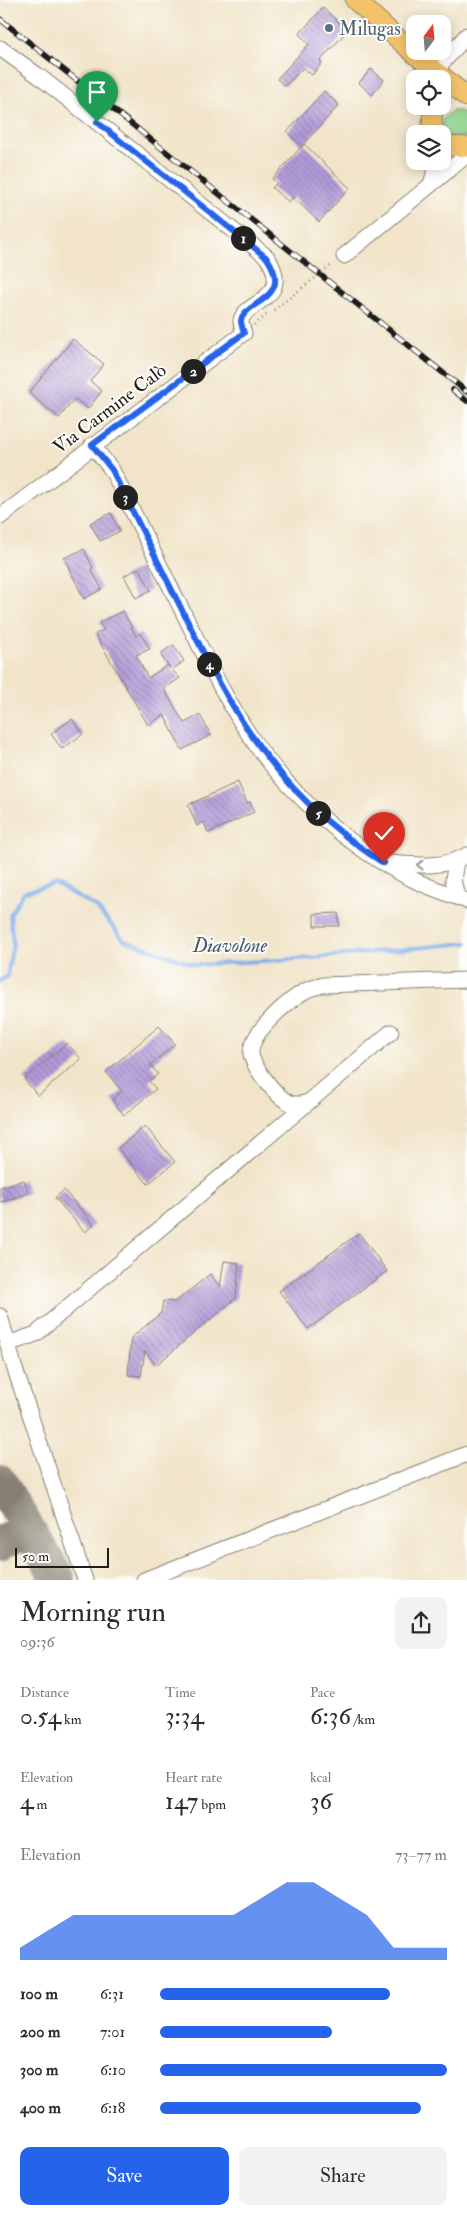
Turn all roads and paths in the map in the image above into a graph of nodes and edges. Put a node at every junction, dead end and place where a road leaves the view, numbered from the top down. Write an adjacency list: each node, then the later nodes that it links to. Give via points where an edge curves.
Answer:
1 (355, 0): 4 (main road)
2 (467, 35): 5 (street)
3 (0, 48): 17 (street, Via Carmine Calò, via 267,258 275,269 274,284 268,298 244,314 241,322 244,333)
4 (429, 70)
5 (437, 70)
6 (451, 87): 7 (main road)
7 (467, 98)
8 (451, 102): 9 (main road, via 456,100)
9 (467, 104)
10 (451, 146): 11 (main road)
11 (467, 147)
12 (467, 155): 14 (street)
13 (435, 170): 14 (street)
14 (430, 186): 15 (street)
15 (339, 260): 16 (path, bridge)
16 (292, 296)
17 (92, 445): 18 (street, Via Carmine Calò); 20 (street, via 112,470 225,695 251,737 308,804)
18 (0, 517)
19 (462, 858): 20 (street, one-way to 20, via 433,865); 21 (street, via 452,880)
20 (384, 863): 21 (street, via 413,880)
21 (462, 899)
22 (467, 980): 24 (street, via 324,985 300,994 261,1029 251,1052 256,1068 281,1098 297,1105)
23 (391, 1032): 24 (street)
24 (308, 1102): 26 (street, via 36,1334)
25 (0, 1316): 26 (street)
26 (8, 1344): 28 (street)
27 (467, 1454): 29 (street)
28 (85, 1580)
29 (144, 1580)

